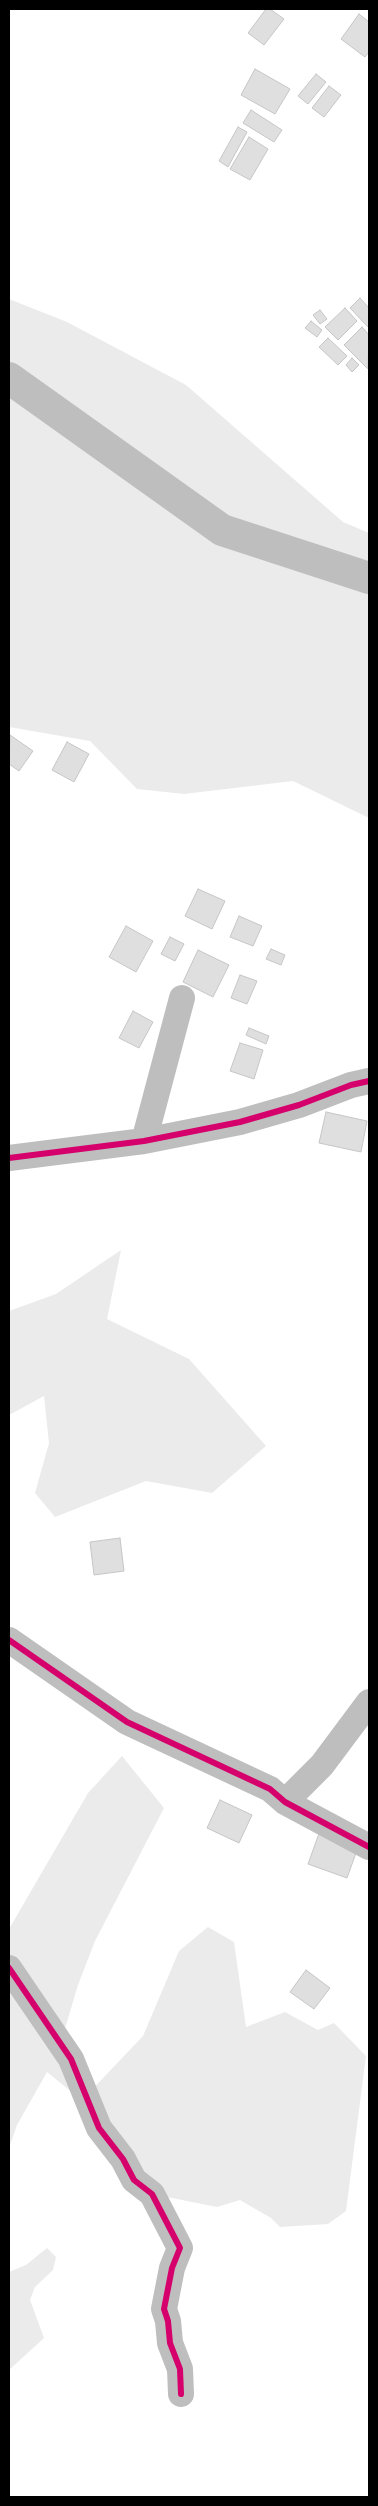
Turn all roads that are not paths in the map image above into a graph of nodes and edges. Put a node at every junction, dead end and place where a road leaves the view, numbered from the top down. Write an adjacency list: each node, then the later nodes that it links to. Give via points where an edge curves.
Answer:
1 (182, 998): 3 (street)
2 (369, 1081): 3 (street, via 240,1122)
3 (144, 1141): 4 (street)
4 (9, 1158)
5 (9, 1640): 7 (street, via 127,1722 270,1789)
6 (369, 1702): 7 (street, via 322,1765)
7 (285, 1802): 8 (street)
8 (369, 1847)
9 (9, 1968): 10 (street, via 71,2059 99,2128 123,2159 134,2180 152,2194 180,2248 172,2268 164,2309 170,2343 180,2369)
10 (181, 2394)

